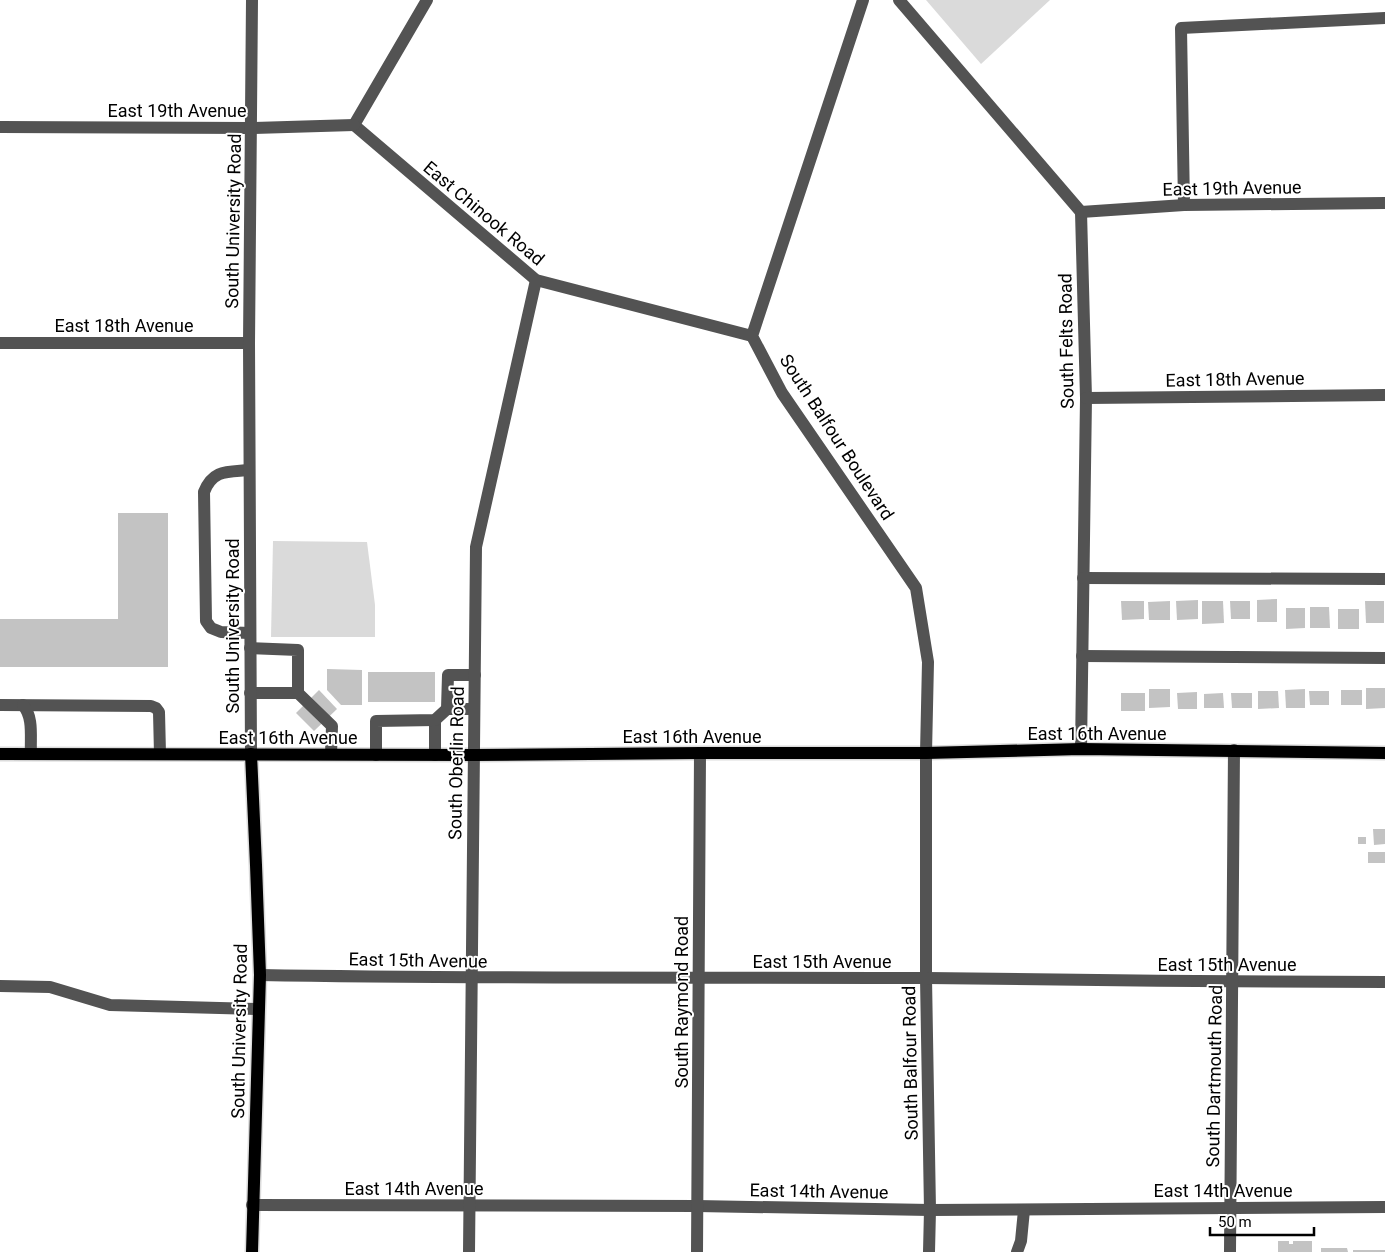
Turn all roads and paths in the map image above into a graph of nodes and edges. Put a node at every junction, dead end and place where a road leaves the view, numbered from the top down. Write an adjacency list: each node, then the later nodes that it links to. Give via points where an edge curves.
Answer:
1 (252, 0): 8 (street, South University Road)
2 (427, 0): 6 (street)
3 (864, 0): 13 (street)
4 (899, 0): 11 (street)
5 (1385, 18): 10 (street, via 1181,28)
6 (354, 125): 8 (street, East 19th Avenue); 12 (street, East Chinook Road)
7 (0, 127): 8 (street, East 19th Avenue)
8 (252, 128): 14 (street, South University Road)
9 (1385, 203): 10 (street, East 19th Avenue)
10 (1184, 205): 11 (street, East 19th Avenue)
11 (1081, 212): 17 (street, South Felts Road)
12 (536, 280): 13 (street, East Chinook Road); 25 (street, South Oberlin Road, via 476,547)
13 (752, 336): 36 (street, South Balfour Boulevard, via 782,393 916,588 928,662)
14 (249, 342): 15 (street, East 18th Avenue); 18 (street, South University Road)
15 (0, 343)
16 (1385, 395): 17 (street, East 18th Avenue)
17 (1086, 398): 19 (street, South Felts Road)
18 (249, 470): 21 (street, South University Road); 21 (street, via 215,475 204,492 206,621 211,628 221,632)
19 (1083, 578): 20 (street); 23 (street, South Felts Road)
20 (1385, 578)
21 (250, 633): 22 (street, South University Road)
22 (250, 648): 26 (street, South University Road); 27 (street, via 298,650)
23 (1082, 656): 24 (street); 33 (street, South Felts Road)
24 (1385, 658)
25 (475, 675): 30 (street, via 448,675); 31 (street, South Oberlin Road)
26 (250, 693): 27 (street); 41 (street, South University Road)
27 (298, 693): 42 (street, via 332,726)
28 (0, 704): 29 (street)
29 (23, 705): 39 (street, via 30,718); 40 (street, via 151,706 159,712)
30 (447, 709): 31 (street); 32 (street)
31 (474, 709): 45 (street, South Oberlin Road)
32 (436, 720): 43 (street, via 376,721); 44 (street)
33 (1081, 749): 34 (main road, East 16th Avenue); 36 (main road, East 16th Avenue)
34 (1234, 750): 37 (main road, East 16th Avenue); 50 (street, South Dartmouth Road)
35 (700, 753): 36 (main road, East 16th Avenue); 45 (main road, East 16th Avenue); 49 (street, South Raymond Road)
36 (926, 753): 48 (street, South Balfour Road)
37 (1385, 753)
38 (0, 754): 39 (main road, East 16th Avenue)
39 (31, 754): 40 (main road, East 16th Avenue)
40 (160, 754): 41 (main road, East 16th Avenue)
41 (250, 754): 42 (main road, East 16th Avenue); 46 (main road, South University Road)
42 (331, 754): 43 (main road, East 16th Avenue)
43 (376, 754): 44 (main road, East 16th Avenue)
44 (436, 755): 45 (main road, East 16th Avenue)
45 (474, 755): 47 (street, South Oberlin Road)
46 (260, 974): 47 (street, East 15th Avenue); 53 (main road, South University Road)
47 (471, 978): 49 (street, East 15th Avenue); 55 (street, South Oberlin Road)
48 (926, 978): 49 (street, East 15th Avenue); 50 (street, East 15th Avenue); 59 (street, South Balfour Road)
49 (699, 979): 56 (street, South Raymond Road)
50 (1233, 982): 51 (street, East 15th Avenue); 58 (street, South Dartmouth Road)
51 (1385, 982)
52 (0, 986): 53 (street, via 50,987 110,1005)
53 (258, 1009): 54 (main road, South University Road)
54 (252, 1205): 55 (street, East 14th Avenue); 61 (main road, South University Road)
55 (470, 1205): 56 (street, East 14th Avenue); 62 (street, South Oberlin Road)
56 (697, 1206): 59 (street, East 14th Avenue); 63 (street, South Raymond Road)
57 (1385, 1207): 58 (street, East 14th Avenue)
58 (1230, 1208): 60 (street, East 14th Avenue); 66 (street, South Dartmouth Road)
59 (930, 1210): 60 (street, East 14th Avenue); 64 (street, South Balfour Road)
60 (1024, 1210): 65 (street)
61 (252, 1252)
62 (469, 1252)
63 (697, 1252)
64 (929, 1252)
65 (1017, 1252)
66 (1230, 1252)

